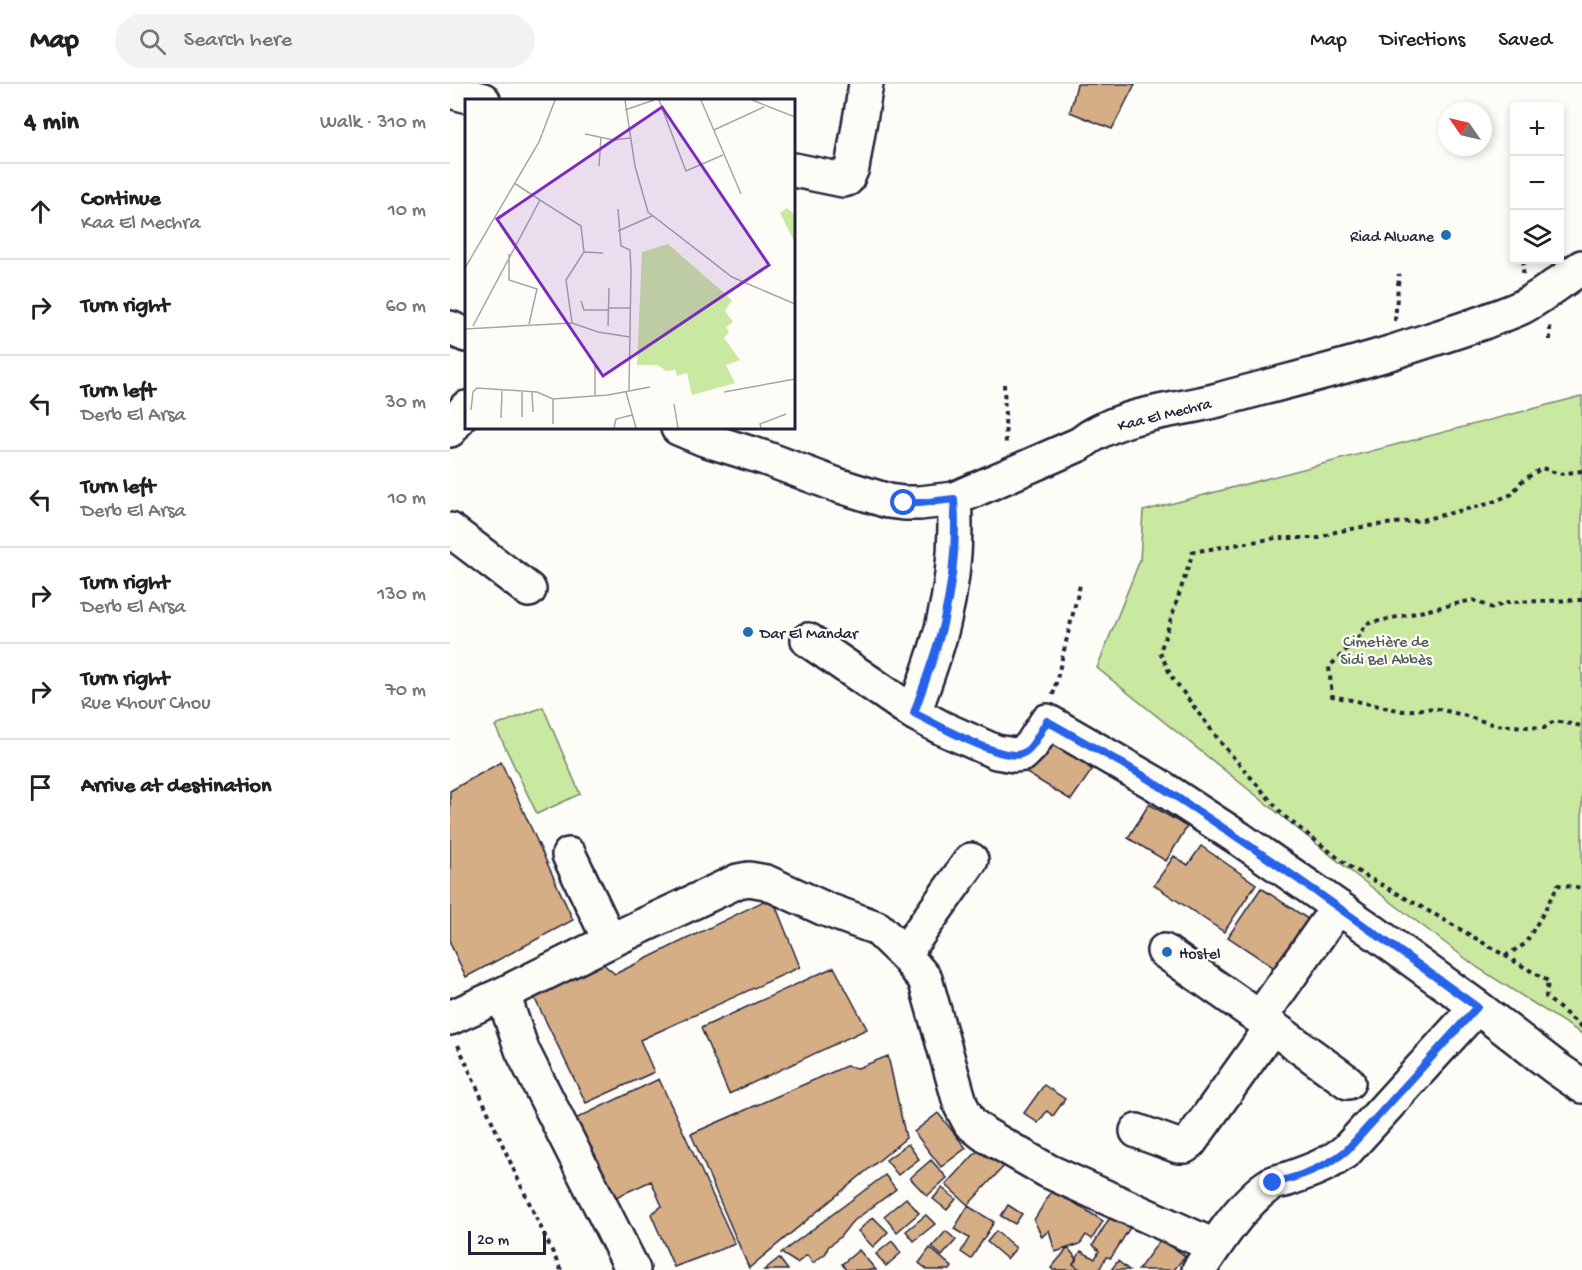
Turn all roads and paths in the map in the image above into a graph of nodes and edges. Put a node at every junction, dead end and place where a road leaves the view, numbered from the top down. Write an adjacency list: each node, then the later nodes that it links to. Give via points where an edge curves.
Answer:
1 (866, 84): 4 (street, via 847,179)
2 (450, 91): 3 (street)
3 (479, 99)
4 (795, 170)
5 (1582, 267): 9 (street, Kaa El Mechra, via 1521,307)
6 (1399, 274): 9 (path)
7 (450, 328): 8 (street)
8 (465, 335)
9 (1392, 352): 15 (street, Kaa El Mechra, via 1122,422)
10 (1004, 384): 15 (path)
11 (465, 409): 13 (street)
12 (680, 429): 16 (street, Kaa El Mechra, via 888,501)
13 (450, 430)
14 (1582, 471): 32 (path, via 1559,474 1542,468 1512,494 1422,520 1368,526 1319,538 1276,538 1193,552 1160,652 1171,676 1222,744 1284,816 1350,867)
15 (1007, 475): 16 (street, Kaa El Mechra)
16 (954, 499): 22 (street, via 956,529 950,590 943,626)
17 (450, 530): 19 (street)
18 (1080, 585): 23 (path)
19 (529, 590)
20 (1582, 600): 24 (path, via 1508,602 1492,608 1473,600 1366,624 1358,638 1329,667 1332,696 1403,711 1434,708 1496,725 1544,728 1554,721)
21 (808, 640): 22 (street)
22 (914, 713): 23 (street, via 996,752 1014,755 1023,754 1031,746)
23 (1047, 721): 28 (street, via 1156,784)
24 (1582, 726)
25 (569, 855): 29 (street)
26 (971, 860): 31 (street)
27 (1582, 888): 32 (path, via 1558,885 1524,944)
28 (1338, 907): 34 (street); 35 (street)
29 (610, 941): 31 (street, via 749,879 766,882 877,928); 33 (street)
30 (1164, 951): 35 (street)
31 (904, 954): 41 (street, via 925,979 961,1106 970,1123 1048,1172)
32 (1505, 956): 36 (path, via 1548,981 1546,997)
33 (502, 994): 37 (street); 43 (street, via 522,1050)
34 (1477, 1007): 39 (street); 41 (street, via 1347,1150 1338,1158 1273,1183 1253,1197)
35 (1266, 1023): 38 (street); 40 (street, via 1190,1142 1178,1146)
36 (1582, 1027)
37 (452, 1028): 42 (path)
38 (1348, 1082)
39 (1582, 1086)
40 (1137, 1131)
41 (1207, 1258)
42 (561, 1270)
43 (633, 1270)

